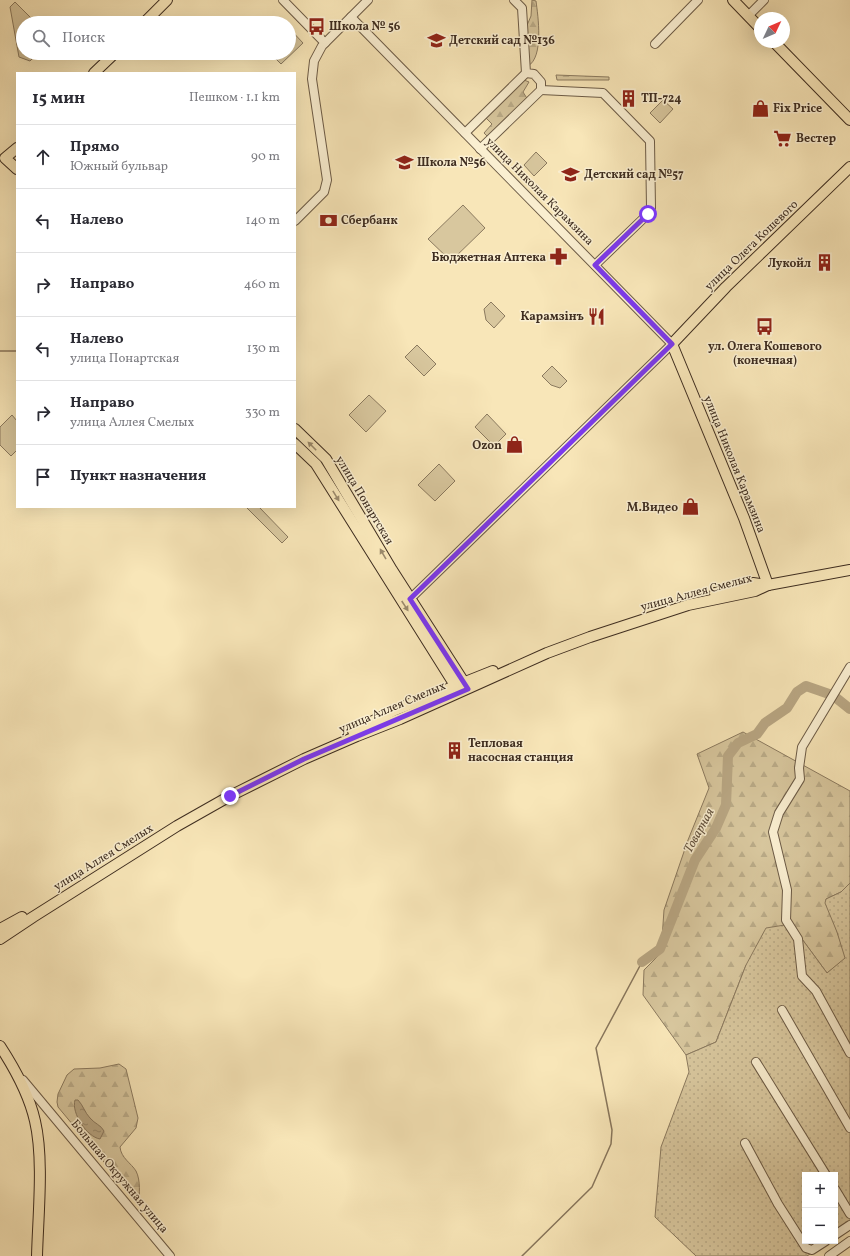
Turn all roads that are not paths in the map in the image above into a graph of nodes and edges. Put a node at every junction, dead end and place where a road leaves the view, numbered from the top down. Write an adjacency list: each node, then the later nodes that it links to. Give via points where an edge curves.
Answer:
1 (283, 0): 12 (street)
2 (368, 0): 10 (street)
3 (514, 0): 17 (street, via 522,8)
4 (698, 0): 13 (street)
5 (732, 0): 9 (main road)
6 (764, 0): 9 (street)
7 (166, 1): 8 (main road)
8 (151, 16)
9 (748, 16): 11 (main road)
10 (351, 17): 12 (street); 20 (street, улица Николая Карамзина)
11 (754, 22)
12 (325, 42): 26 (street, via 314,61 312,79 327,180 324,192)
13 (655, 44)
14 (780, 48): 19 (main road)
15 (108, 60): 16 (main road)
16 (95, 72)
17 (526, 73): 18 (street, via 534,74 541,82); 20 (street)
18 (541, 90): 22 (street); 27 (street, via 603,93 650,141 651,208 648,214)
19 (850, 120)
20 (465, 133): 22 (street, улица Николая Карамзина)
21 (16, 149): 23 (main road)
22 (480, 149): 27 (street, улица Николая Карамзина)
23 (2, 161): 25 (main road)
24 (850, 167): 28 (main road, улица Олега Кошевого, via 726,287)
25 (16, 168)
26 (296, 220)
27 (595, 265): 28 (street, улица Николая Карамзина)
28 (672, 344): 33 (main road, улица Николая Карамзина, via 744,518); 34 (street)
29 (296, 430): 32 (main road, улица Понартская, one-way to 29, via 326,459)
30 (296, 445): 32 (main road, улица Понартская, one-way to 32, via 316,464)
31 (850, 570): 33 (main road, улица Аллея Смелых)
32 (388, 573): 34 (main road, улица Понартская); 36 (main road, улица Понартская, one-way to 36)
33 (768, 585): 36 (main road, улица Аллея Смелых, via 755,591 688,605 614,628)
34 (410, 599): 36 (main road, улица Понартская)
35 (850, 667): 41 (street, via 802,747 800,779 779,813 773,832 787,890 786,920 798,939 802,976 816,991)
36 (461, 687): 37 (main road, via 395,710 240,784); 38 (main road, улица Аллея Смелых, via 310,756 230,796 171,830)
37 (0, 929)
38 (0, 939)
39 (782, 1010): 46 (street)
40 (0, 1046): 43 (main road, Большая Окружная улица)
41 (850, 1053)
42 (756, 1062): 48 (street)
43 (18, 1075): 44 (street, Большая Окружная улица); 45 (main road)
44 (50, 1113): 45 (street, via 40,1110); 58 (street, Большая Окружная улица)
45 (35, 1120): 57 (main road, via 39,1146)
46 (850, 1128)
47 (745, 1143): 54 (street)
48 (824, 1172)
49 (838, 1194): 50 (street)
50 (850, 1214)
51 (850, 1225): 52 (street)
52 (838, 1233)
53 (850, 1241): 59 (street)
54 (802, 1242)
55 (803, 1244): 56 (street, via 812,1250)
56 (821, 1244)
57 (37, 1256)
58 (170, 1256)
59 (829, 1256)

